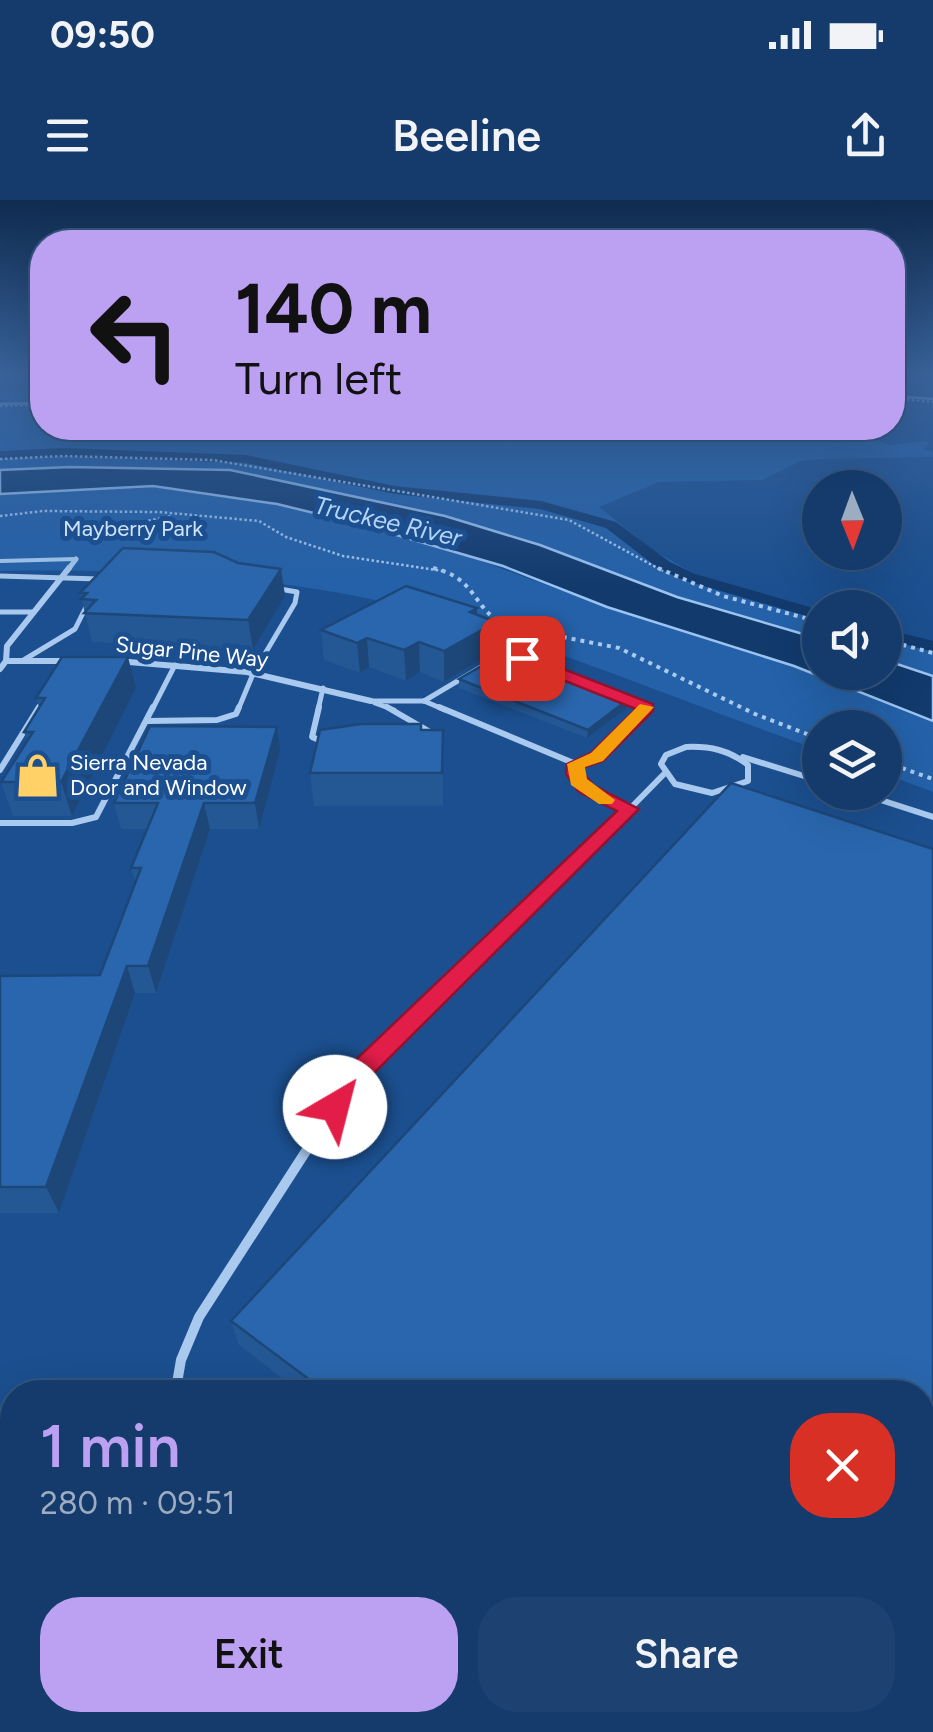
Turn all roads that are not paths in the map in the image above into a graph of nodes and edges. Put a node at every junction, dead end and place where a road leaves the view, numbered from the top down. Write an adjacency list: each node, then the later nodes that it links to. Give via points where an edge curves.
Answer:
1 (76, 559): 2 (lane); 4 (street)
2 (0, 561)
3 (0, 576): 4 (lane)
4 (60, 580): 7 (street); 9 (lane, via 101,579 75,629)
5 (271, 588): 15 (lane, via 297,592 295,602)
6 (0, 612): 7 (lane)
7 (34, 612): 8 (street, via 7,646)
8 (6, 661): 9 (street, Sugar Pine Way); 14 (street)
9 (22, 661): 10 (street, Sugar Pine Way)
10 (67, 661): 11 (street, Sugar Pine Way); 16 (lane)
11 (81, 661)
12 (109, 661): 13 (street, Sugar Pine Way)
13 (175, 664): 15 (street, Sugar Pine Way); 21 (lane)
14 (0, 670)
15 (252, 674): 17 (street, Sugar Pine Way); 21 (lane, via 240,708 228,718)
16 (58, 676)
17 (323, 688): 20 (street, Sugar Pine Way); 22 (lane, via 312,737)
18 (48, 692): 26 (lane)
19 (424, 701): 20 (lane); 25 (lane); 25 (lane, via 503,654 647,708 597,757)
20 (371, 702): 23 (lane, via 436,732)
21 (147, 721): 32 (lane, via 96,816 72,823)
22 (340, 742)
23 (429, 743)
24 (733, 754): 27 (lane, via 699,746 676,750 662,760); 27 (lane, via 750,770 737,789 698,792); 28 (lane)
25 (576, 764): 30 (lane, via 586,788)
26 (0, 770)
27 (664, 774): 30 (lane)
28 (802, 775)
29 (902, 807): 31 (lane)
30 (630, 809): 33 (lane, via 354,1077 199,1318)
31 (933, 817)
32 (0, 823)
33 (178, 1380)

